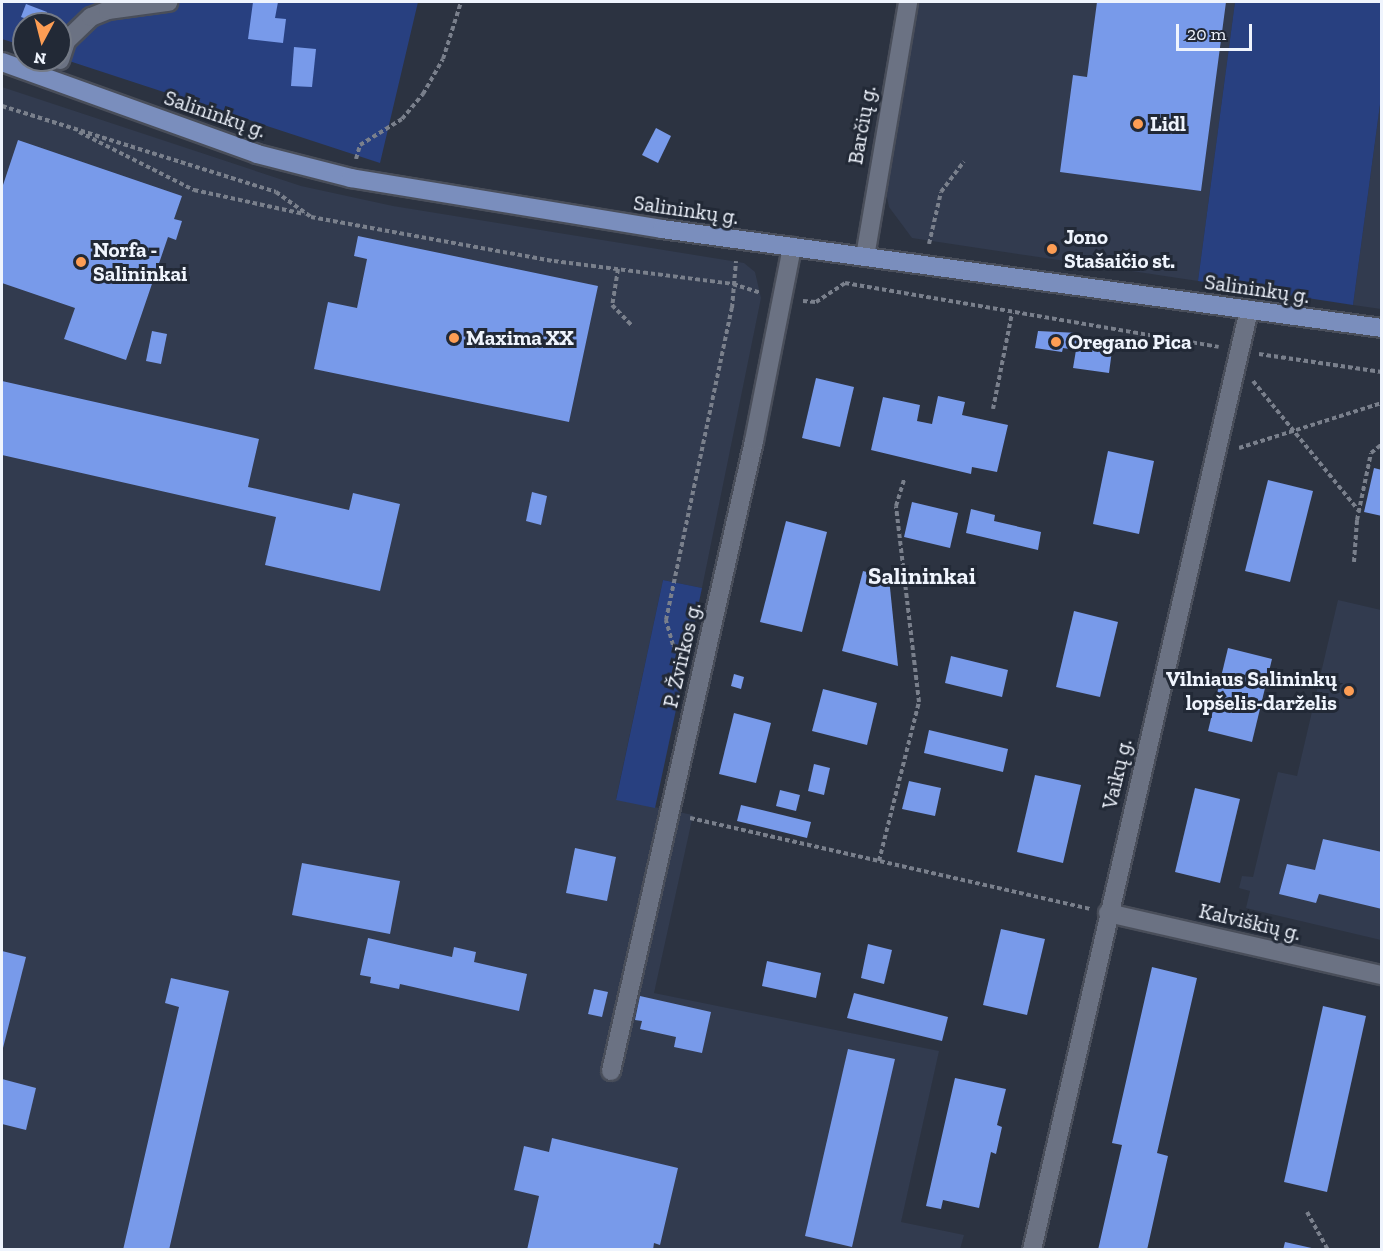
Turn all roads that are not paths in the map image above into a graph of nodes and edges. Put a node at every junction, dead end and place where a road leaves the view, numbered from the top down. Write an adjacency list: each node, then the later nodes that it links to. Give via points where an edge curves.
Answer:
1 (168, 2): 3 (street, via 108,10 91,17)
2 (908, 2): 8 (street, Barčių g.)
3 (72, 34)
4 (2, 62): 6 (main road, Salininkų g.)
5 (56, 72): 6 (street)
6 (53, 80): 7 (main road, Salininkų g., via 256,154 351,178)
7 (792, 247): 8 (main road, Salininkų g.); 13 (street, P. Žvirkos g.)
8 (864, 257): 9 (main road, Salininkų g.)
9 (1250, 310): 10 (main road, Salininkų g.); 11 (street, Vaikų g.)
10 (1382, 328)
11 (1108, 913): 12 (street, Kalviškių g.); 14 (street, Vaikų g.)
12 (1382, 975)
13 (611, 1071)
14 (1032, 1250)

